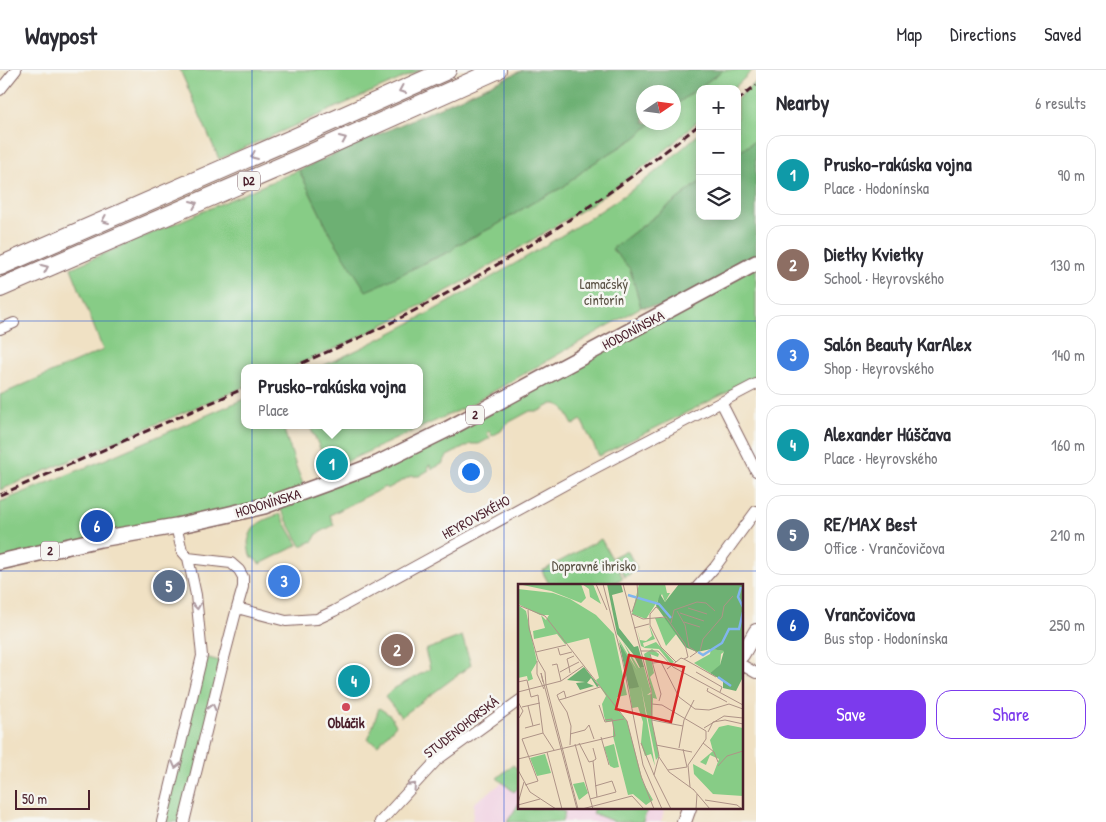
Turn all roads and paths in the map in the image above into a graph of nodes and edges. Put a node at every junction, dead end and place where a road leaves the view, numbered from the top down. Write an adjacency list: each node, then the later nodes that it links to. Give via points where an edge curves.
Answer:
1 (16, 70): 4 (street)
2 (447, 70): 6 (highway, D2, one-way to 6)
3 (497, 70): 7 (highway, D2, one-way to 3)
4 (0, 90)
5 (754, 265): 14 (main road, HODONÍNSKA / 2, via 377,464 264,506)
6 (0, 266)
7 (0, 288)
8 (14, 323): 9 (street)
9 (0, 329)
10 (756, 384): 11 (street, HEYROVSKÉHO)
11 (721, 402): 12 (street); 18 (street, HEYROVSKÉHO, via 334,611 317,618 286,621)
12 (756, 471)
13 (756, 510): 17 (street)
14 (176, 526): 15 (street, via 182,551); 16 (main road, HODONÍNSKA / 2)
15 (188, 558): 18 (street, via 231,563 239,570 243,587); 25 (street, one-way to 25, via 196,595 202,656)
16 (0, 562)
17 (700, 584)
18 (237, 608): 26 (street, one-way to 18)
19 (756, 631): 20 (street)
20 (744, 651)
21 (744, 666): 22 (street)
22 (756, 673)
23 (518, 701): 27 (street, STUDENOHORSKÁ, one-way to 23, via 437,760)
24 (688, 810): 28 (street)
25 (162, 822)
26 (184, 822)
27 (380, 822)
28 (684, 822)

